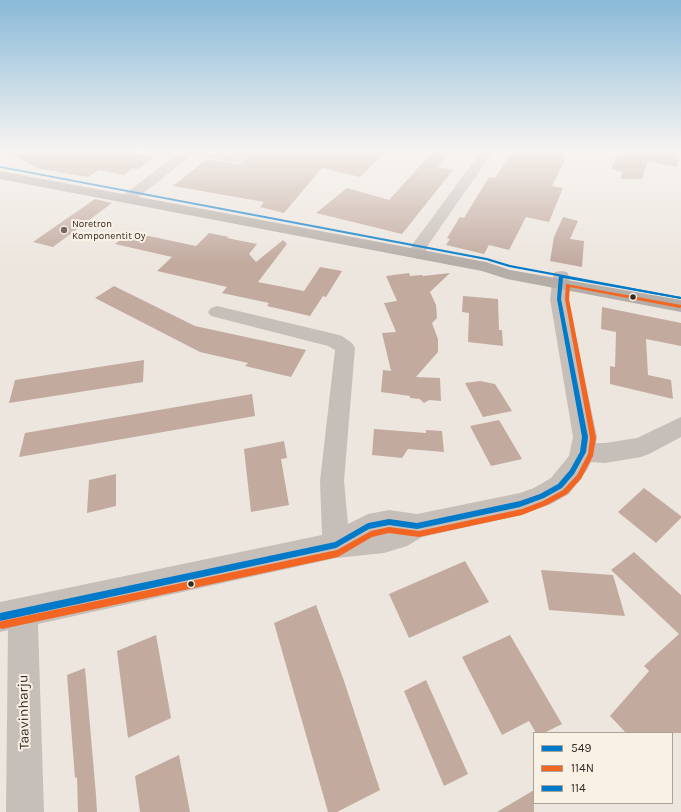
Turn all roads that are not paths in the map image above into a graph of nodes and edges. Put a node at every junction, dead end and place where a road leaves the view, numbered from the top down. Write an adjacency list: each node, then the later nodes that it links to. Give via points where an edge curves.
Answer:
1 (63, 187): 4 (main road)
2 (144, 187): 4 (street)
3 (462, 187): 5 (street, via 420,245)
4 (128, 199): 5 (main road)
5 (418, 254): 6 (main road, via 486,267 507,274)
6 (561, 280): 7 (main road); 8 (main road); 11 (street, via 559,299 585,437)
7 (681, 298)
8 (681, 306)
9 (217, 312): 12 (street, via 336,341 345,348 332,481)
10 (681, 426): 11 (street, via 641,447 605,453)
11 (583, 452): 12 (street, via 578,463 560,486 542,496 520,504 417,526 397,537)
12 (336, 545): 13 (street)
13 (11, 615): 14 (street, Taavinharju)
14 (25, 812)

